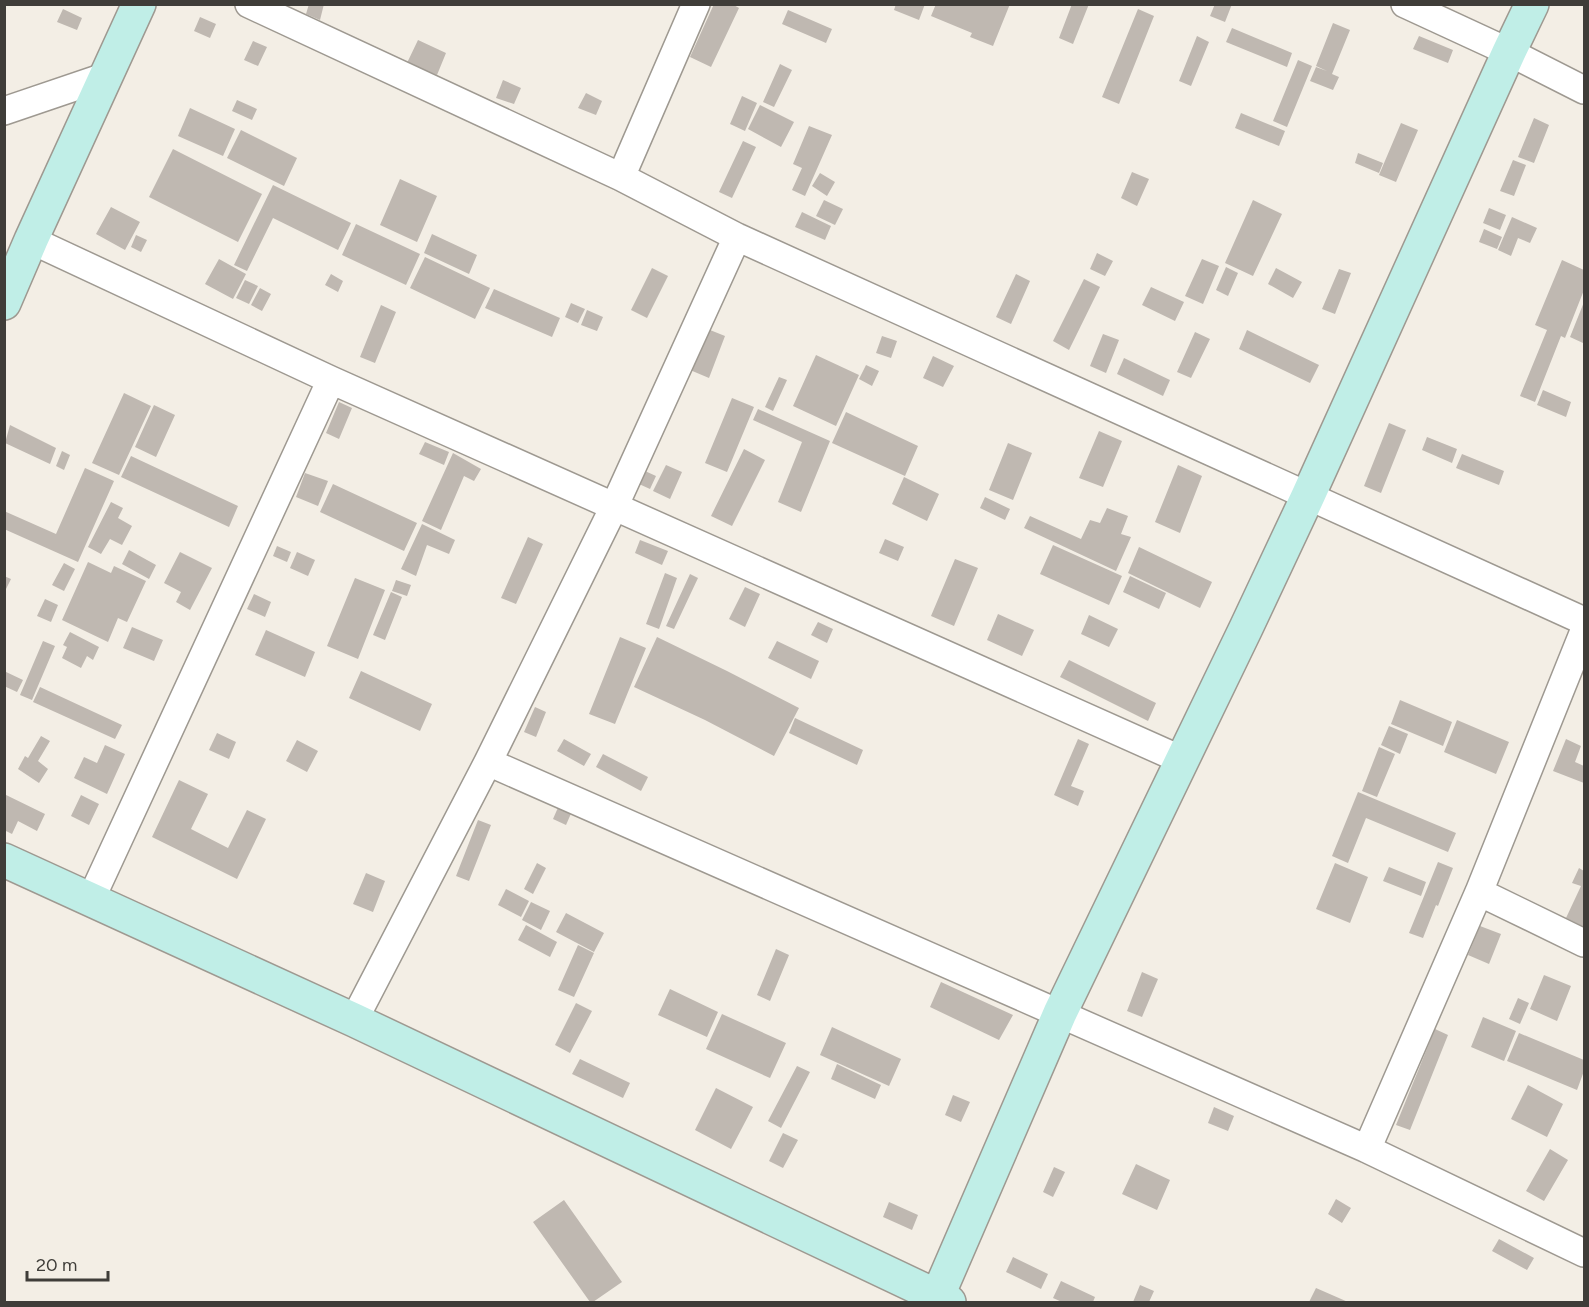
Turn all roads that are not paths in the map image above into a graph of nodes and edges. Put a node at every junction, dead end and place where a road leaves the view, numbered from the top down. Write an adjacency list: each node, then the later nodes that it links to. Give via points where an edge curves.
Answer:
1 (139, 4): 7 (street)
2 (249, 4): 10 (street)
3 (696, 4): 10 (street)
4 (1405, 4): 6 (street)
5 (1532, 4): 6 (street)
6 (1509, 52): 8 (street); 15 (street)
7 (107, 76): 9 (street); 12 (street)
8 (1584, 90)
9 (4, 111)
10 (621, 177): 11 (street)
11 (737, 237): 15 (street); 16 (street)
12 (31, 240): 13 (street); 14 (street)
13 (4, 303)
14 (331, 380): 16 (street); 23 (street)
15 (1308, 496): 17 (street); 19 (street)
16 (614, 507): 19 (street); 20 (street)
17 (1584, 621)
18 (1584, 631): 22 (street)
19 (1182, 760): 25 (street)
20 (488, 762): 25 (street); 26 (street)
21 (4, 860): 23 (street)
22 (1479, 892): 24 (street); 27 (street)
23 (91, 899): 26 (street)
24 (1584, 943)
25 (1060, 1013): 27 (street); 29 (street)
26 (354, 1020): 29 (street)
27 (1367, 1149): 28 (street)
28 (1584, 1253)
29 (941, 1301)

